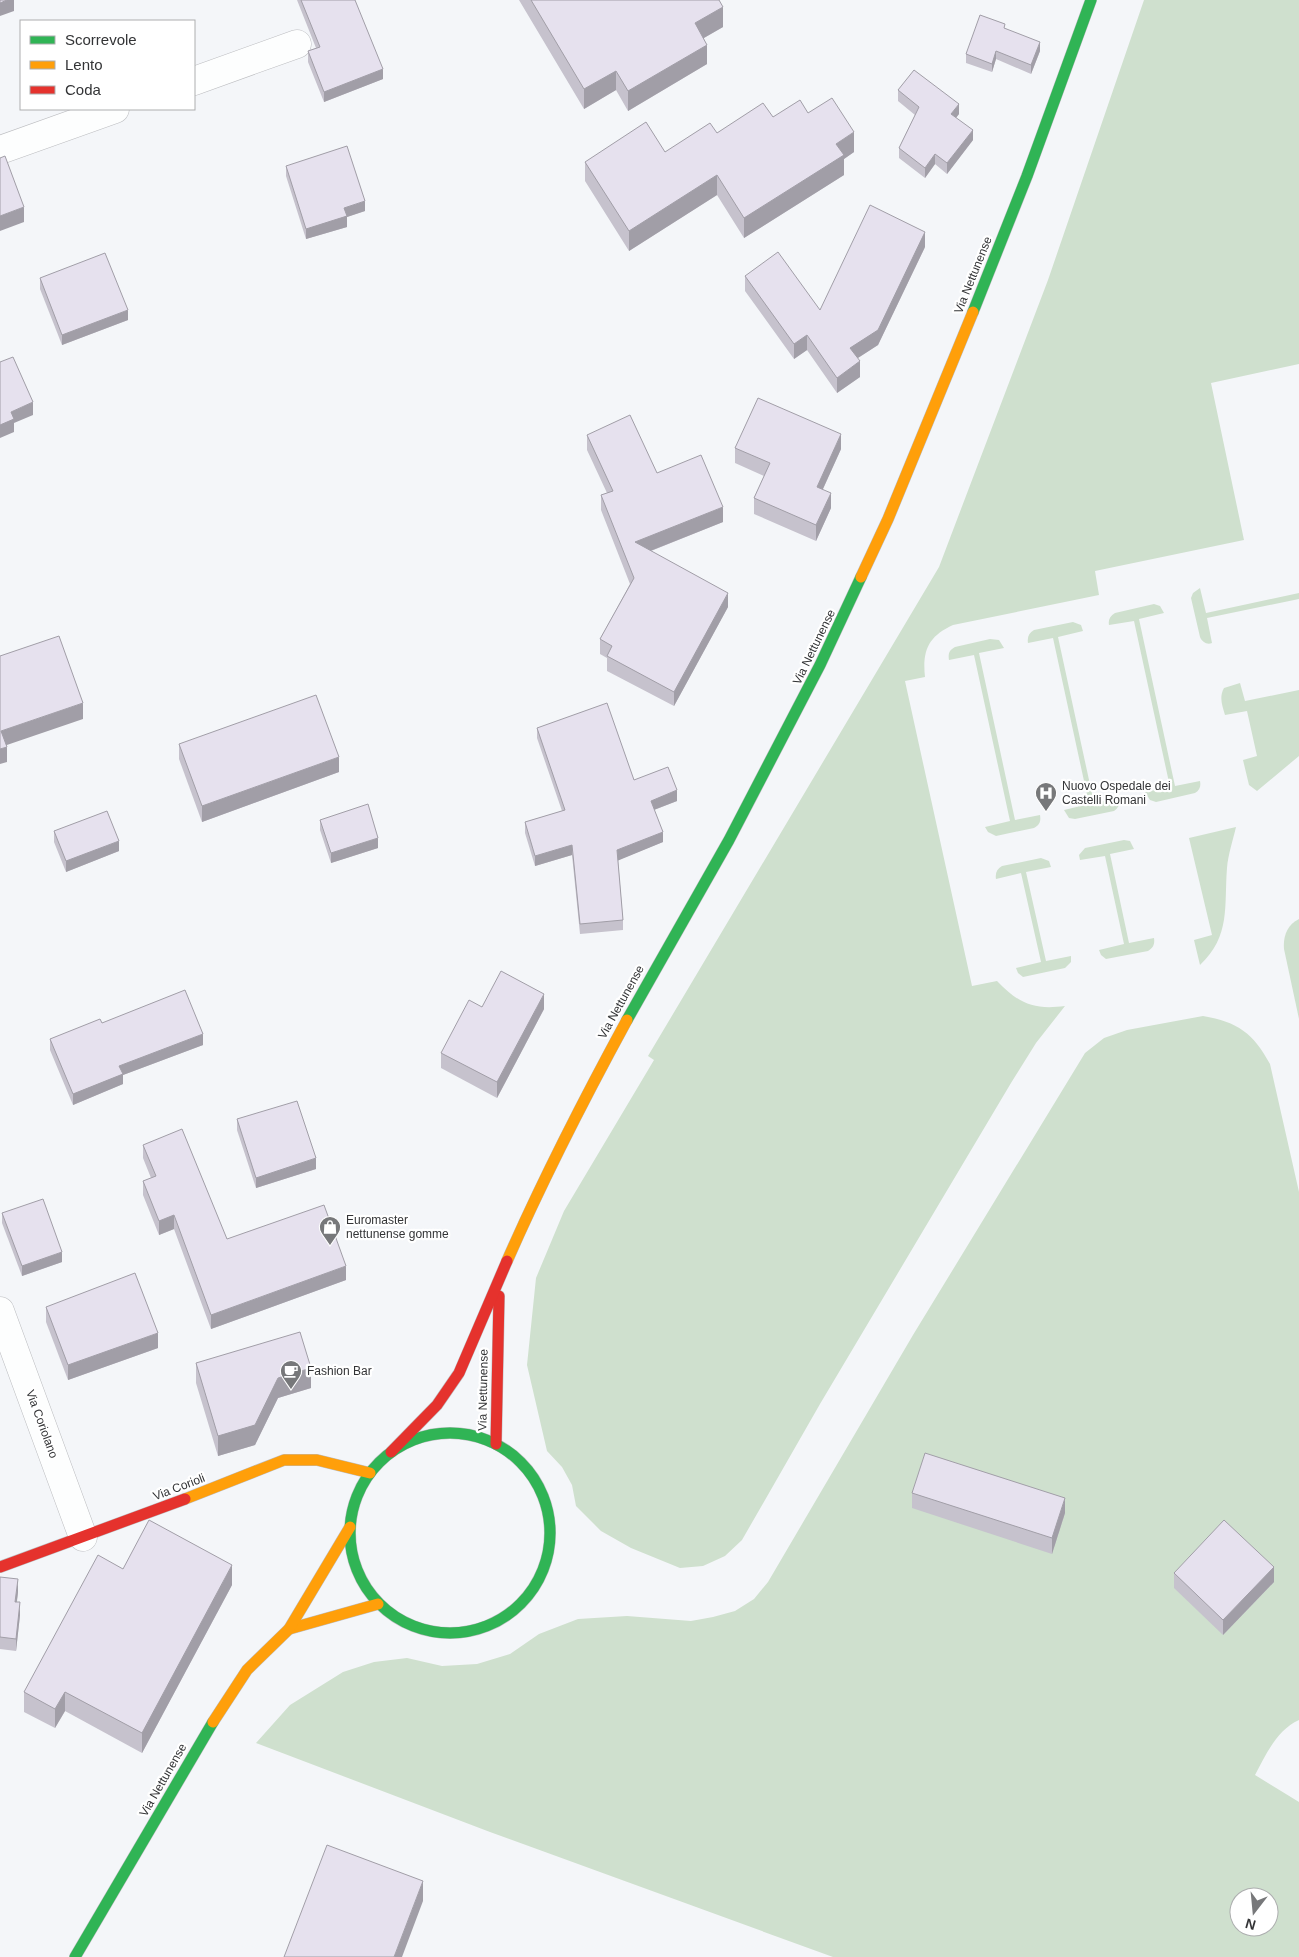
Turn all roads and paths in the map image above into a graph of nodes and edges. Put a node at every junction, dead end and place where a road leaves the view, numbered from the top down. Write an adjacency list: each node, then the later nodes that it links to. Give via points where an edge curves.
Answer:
1 (1092, 0): 6 (main road, Via Nettunense, via 1000,245 865,572 776,753 602,1066 532,1205)
2 (296, 44): 3 (street)
3 (195, 80)
4 (112, 110): 5 (street)
5 (0, 150)
6 (500, 1277): 8 (main road, Via Nettunense); 9 (main road, Via Nettunense, via 466,1361 453,1384)
7 (0, 1310): 12 (street, Via Coriolano)
8 (496, 1444): 9 (main road, via 470,1435 443,1434 416,1439); 14 (main road, via 524,1466 542,1495 550,1528 546,1562 531,1593 506,1617 474,1631 440,1633 406,1624)
9 (391, 1452): 10 (main road, Via Nettunense)
10 (370, 1473): 11 (main road, Via Nettunense, via 356,1498); 12 (main road, Via Corioli, via 325,1460 284,1460)
11 (350, 1527): 14 (main road, via 351,1551 358,1575); 15 (main road, Via Nettunense)
12 (83, 1537): 13 (main road, Via Corioli)
13 (0, 1567)
14 (378, 1604): 15 (main road, Via Nettunense)
15 (289, 1629): 16 (main road, Via Nettunense, via 260,1656 236,1685)
16 (75, 1957)

